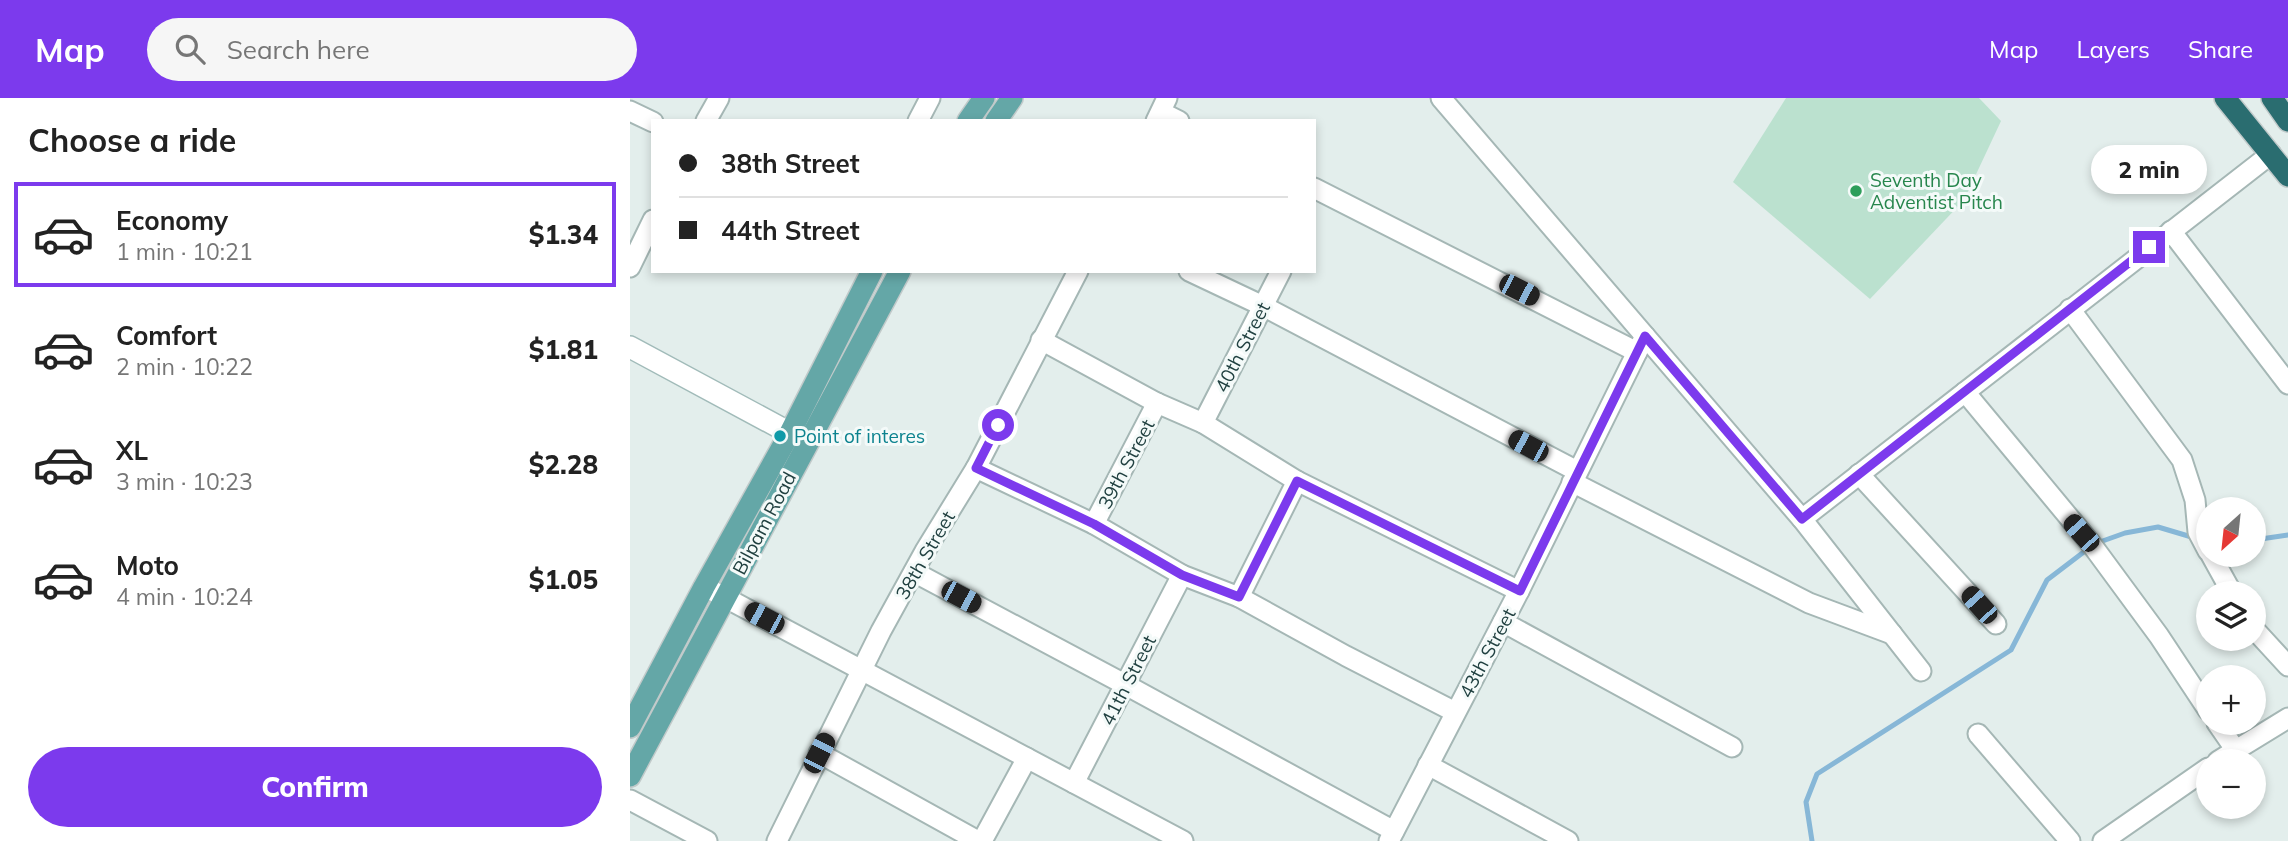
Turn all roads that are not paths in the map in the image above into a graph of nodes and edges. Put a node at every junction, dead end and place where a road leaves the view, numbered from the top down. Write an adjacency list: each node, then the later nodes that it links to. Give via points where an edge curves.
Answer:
1 (719, 98): 9 (street)
2 (930, 98): 10 (street)
3 (984, 98): 11 (main road)
4 (1012, 98): 12 (main road)
5 (1441, 98): 29 (street)
6 (2225, 98): 15 (highway)
7 (2272, 98): 14 (highway)
8 (630, 111): 13 (street)
9 (707, 119)
10 (919, 119)
11 (969, 119)
12 (997, 119)
13 (651, 121)
14 (2288, 121)
15 (2271, 154): 16 (highway); 19 (street)
16 (2288, 176)
17 (1317, 197): 29 (street)
18 (651, 224): 20 (street)
19 (2171, 231): 27 (street); 31 (street)
20 (630, 267)
21 (871, 273): 35 (main road, Bilpam Road)
22 (899, 273): 47 (main road, Bilpam Road)
23 (1077, 273): 28 (street, 38th Street)
24 (1193, 273): 26 (street)
25 (1280, 273): 26 (street, 40th Street)
26 (1263, 306): 34 (street, 40th Street); 38 (street)
27 (2070, 309): 32 (street); 40 (street, via 2182,460)
28 (1041, 340): 33 (street); 36 (street, 38th Street)
29 (1641, 344): 38 (street, 43th Street); 41 (street)
30 (630, 347): 35 (street)
31 (2288, 384)
32 (1965, 392): 37 (street); 57 (street, via 2092,545)
33 (1157, 403): 34 (street); 42 (street, 39th Street)
34 (1203, 423): 39 (street)
35 (790, 432): 45 (main road, Bilpam Road)
36 (976, 468): 42 (street); 43 (street, 38th Street)
37 (1859, 474): 41 (street); 50 (street)
38 (1575, 477): 46 (street, 43th Street); 51 (street, via 1809,603)
39 (1297, 481): 46 (street); 48 (street)
40 (2196, 511)
41 (1802, 519): 51 (street)
42 (1094, 524): 44 (street)
43 (914, 572): 54 (street, 38th Street); 56 (street)
44 (1182, 575): 48 (street); 56 (street, 41th Street)
45 (704, 587): 47 (street); 60 (main road, Bilpam Road)
46 (1520, 591): 49 (street, 43th Street)
47 (724, 597): 54 (street); 68 (main road, Bilpam Road)
48 (1239, 597): 58 (street)
49 (1503, 622): 58 (street, 43th Street); 63 (street)
50 (1996, 624)
51 (1893, 635): 55 (street)
52 (2266, 642): 53 (street)
53 (2288, 666)
54 (862, 670): 65 (street, 38th Street); 66 (street)
55 (1921, 671)
56 (1126, 685): 70 (street, 41th Street); 72 (street)
57 (2196, 692)
58 (1455, 712): 67 (street, 43th Street)
59 (2288, 718): 64 (street)
60 (630, 727)
61 (1978, 734): 78 (street)
62 (2225, 735): 64 (street)
63 (1732, 747)
64 (2235, 749)
65 (819, 753): 74 (street, 38th Street); 75 (street)
66 (1027, 758): 70 (street); 75 (street)
67 (1428, 765): 72 (street, 43th Street); 77 (street)
68 (630, 776)
69 (2196, 776): 79 (street)
70 (1074, 783): 76 (street)
71 (630, 800): 73 (street)
72 (1391, 836)
73 (707, 841)
74 (777, 841)
75 (980, 841)
76 (1183, 841)
77 (1568, 841)
78 (2070, 841)
79 (2104, 841)

